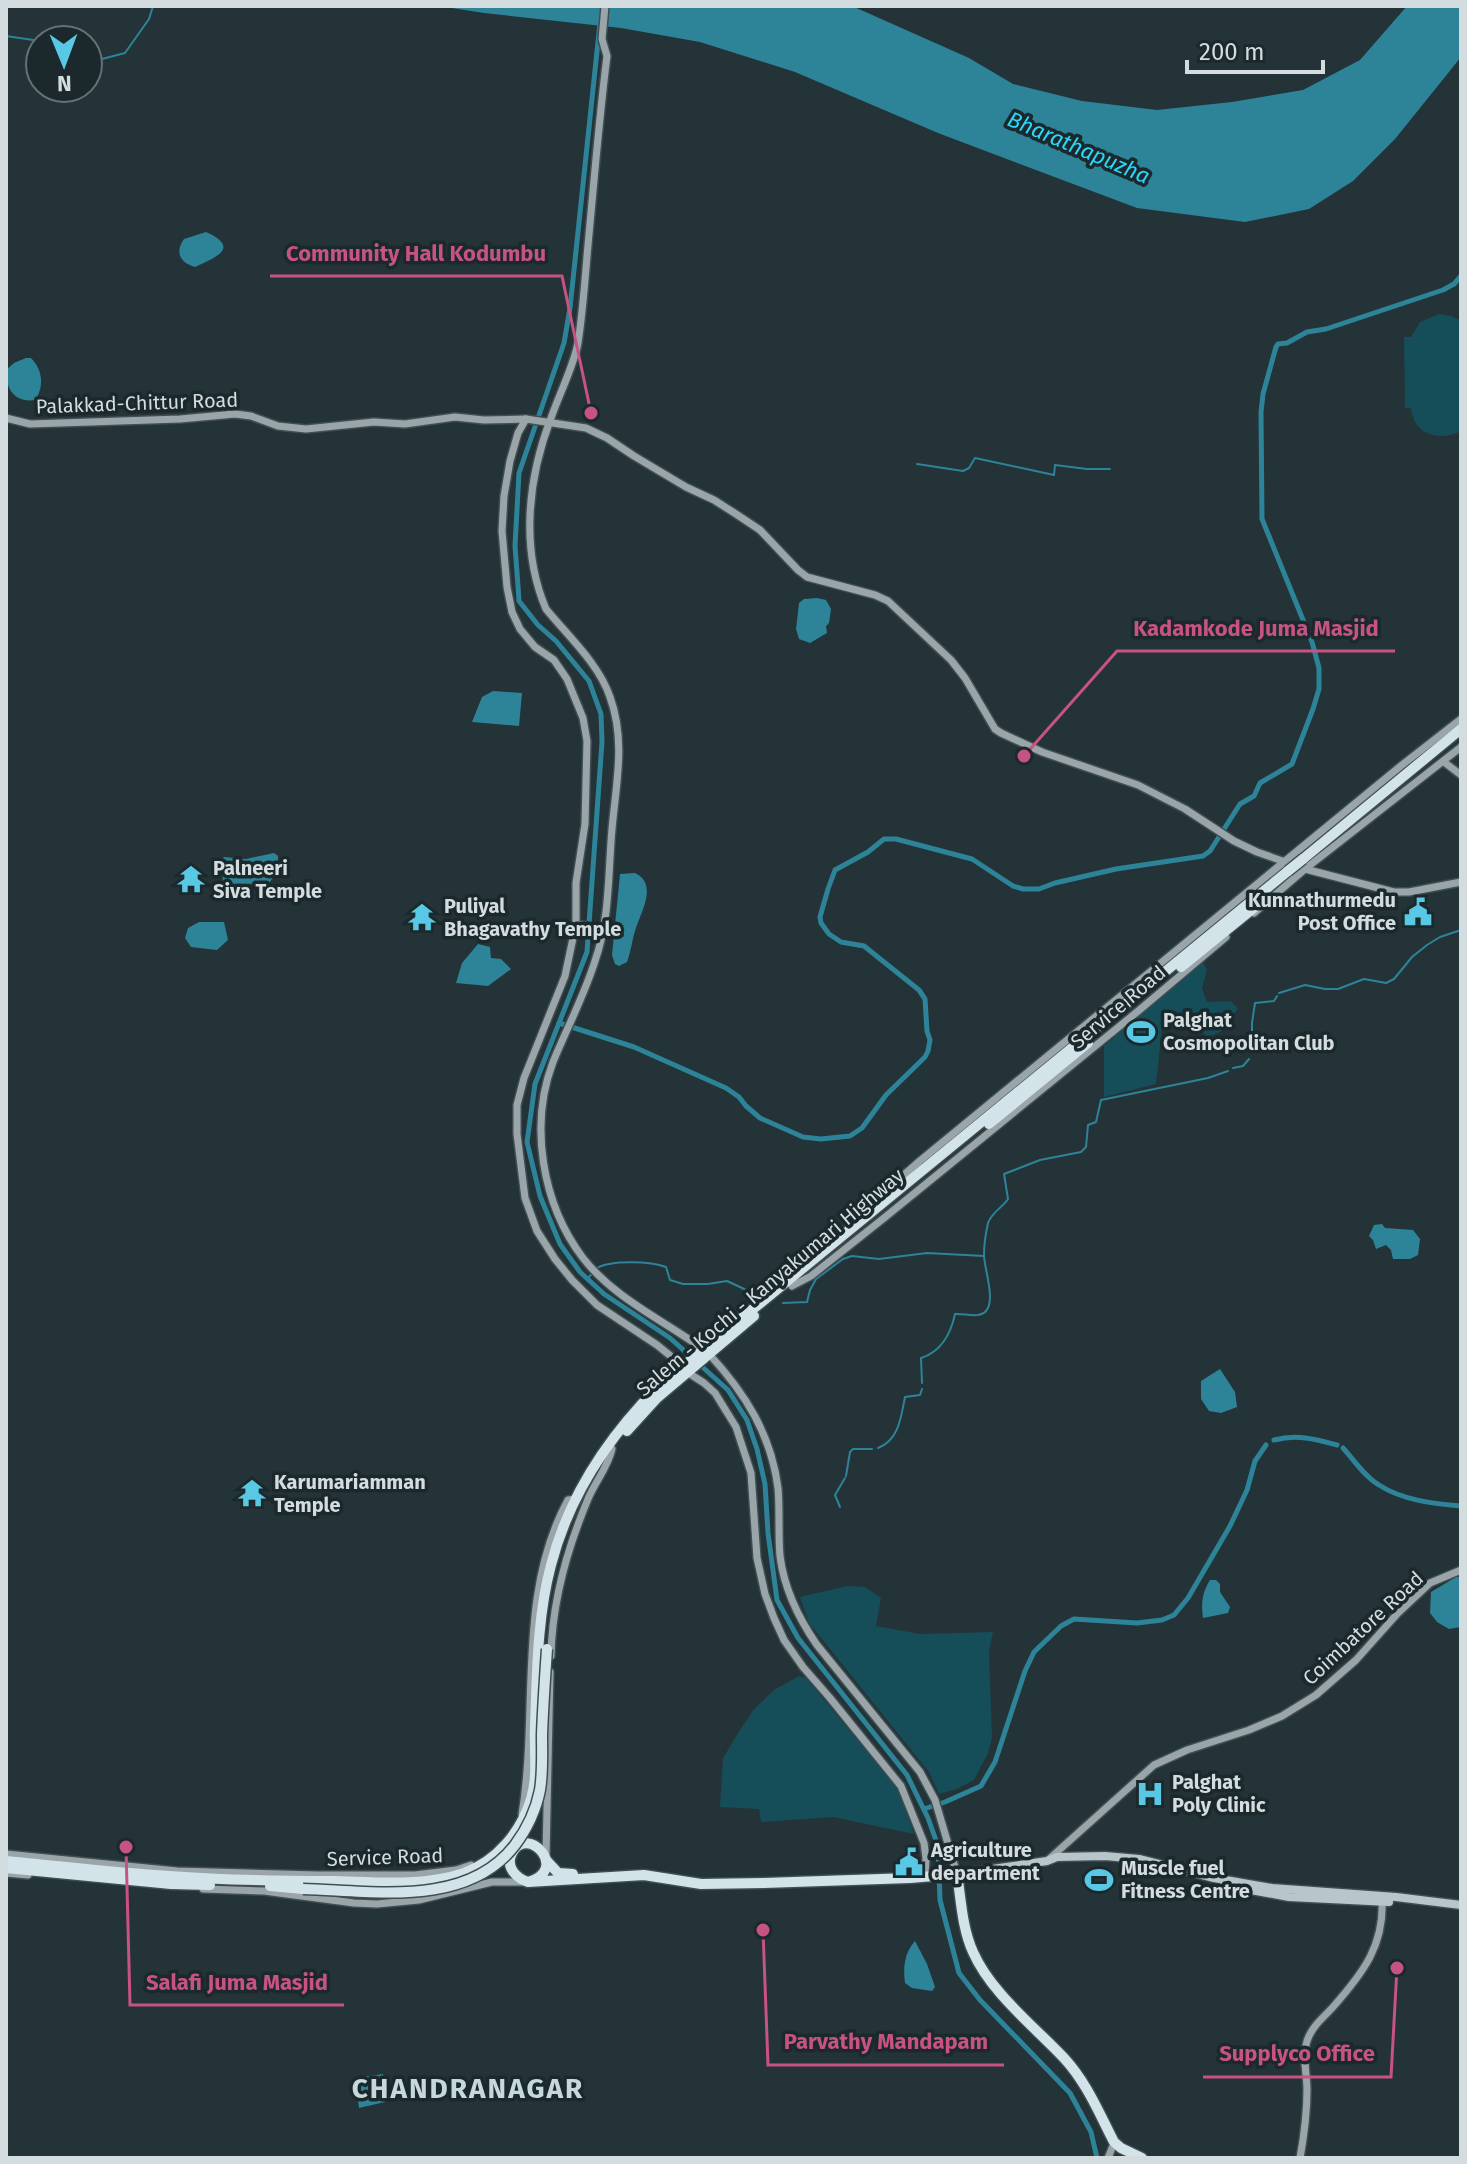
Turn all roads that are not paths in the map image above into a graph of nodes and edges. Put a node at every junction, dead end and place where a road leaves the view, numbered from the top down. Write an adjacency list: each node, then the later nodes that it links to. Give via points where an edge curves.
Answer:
1 (605, 6): 4 (street, via 602,39 607,56 578,346)
2 (6, 418): 3 (street, Palakkad-Chittur Road, via 30,424 235,414 306,429 455,417)
3 (526, 419): 4 (street, Palakkad-Chittur Road); 14 (street, via 504,496 503,554 512,612 520,629 554,660 583,718 587,741 585,824 576,883)
4 (549, 422): 12 (street, Palakkad-Chittur Road, via 586,428 714,500 760,530 807,577 888,601 951,660 1001,733 1138,785); 15 (street, via 531,491 531,541 541,596 602,680 620,740 609,888)
5 (1461, 719): 12 (street, via 1402,765)
6 (1461, 729): 11 (highway, Salem - Kochi - Kanyakumari Highway)
7 (1461, 736): 11 (highway, Salem - Kochi - Kanyakumari Highway)
8 (1461, 747): 9 (street, Service Road)
9 (1444, 762): 10 (street); 11 (street, Service Road)
10 (1461, 775)
11 (1305, 863): 12 (highway, Salem - Kochi - Kanyakumari Highway, bridge); 13 (street, via 1394,892); 16 (street, Service Road, via 1137,1012)
12 (1289, 869): 16 (highway, Salem - Kochi - Kanyakumari Highway, via 1204,950); 17 (highway, Salem - Kochi - Kanyakumari Highway)
13 (1461, 882)
14 (579, 925): 15 (street); 18 (street, via 517,1105 525,1198 537,1231 572,1280 597,1305)
15 (600, 929): 17 (street, via 597,958 545,1090 541,1133 551,1194 583,1258 620,1294)
16 (792, 1286): 17 (highway, Salem - Kochi - Kanyakumari Highway)
17 (706, 1351): 18 (highway); 29 (street, via 749,1403 767,1443 778,1488 780,1556 795,1607 805,1628 920,1772 935,1800)
18 (685, 1369): 19 (highway, Salem - Kochi - Kanyakumari Highway); 21 (highway, Salem - Kochi - Kanyakumari Highway, via 659,1386 629,1417 588,1474 568,1514 543,1603 535,1779); 30 (street, via 715,1393 736,1427 751,1473 765,1594 784,1640 901,1786 924,1843)
19 (612, 1449): 24 (street, via 569,1551 555,1610); 27 (highway, Salem - Kochi - Kanyakumari Highway, bridge, via 582,1499 554,1580 540,1787 532,1815 512,1848 484,1873 419,1891 171,1884)
20 (1461, 1570): 26 (street, Coimbatore Road, via 1430,1583 1316,1695 1282,1716 1154,1765)
21 (511, 1845): 22 (highway, Salem - Kochi - Kanyakumari Highway); 24 (highway, via 535,1845); 31 (highway, via 511,1869)
22 (498, 1853): 23 (street, Service Road, via 473,1865 387,1876 177,1871); 25 (highway, Salem - Kochi - Kanyakumari Highway, via 467,1872 404,1883 165,1876)
23 (6, 1854)
24 (546, 1860): 28 (highway, via 558,1873); 31 (highway, via 541,1874)
25 (6, 1861)
26 (1047, 1861): 29 (main road); 32 (main road, via 1139,1859 1263,1890)
27 (6, 1871): 31 (street, via 377,1904 492,1882)
28 (601, 1875): 30 (highway, via 651,1875 701,1884); 31 (highway)
29 (952, 1875): 30 (highway); 34 (highway)
30 (924, 1877)
31 (528, 1882)
32 (1382, 1900): 33 (main road); 38 (street, via 1382,1922 1367,1967 1320,2019 1306,2045 1307,2108)
33 (1461, 1908)
34 (968, 1947): 35 (highway, via 987,1983 1081,2088); 37 (highway, via 991,1981 1082,2080 1114,2142)
35 (1110, 2153): 36 (highway)
36 (1129, 2158)
37 (1142, 2158)
38 (1300, 2158)

